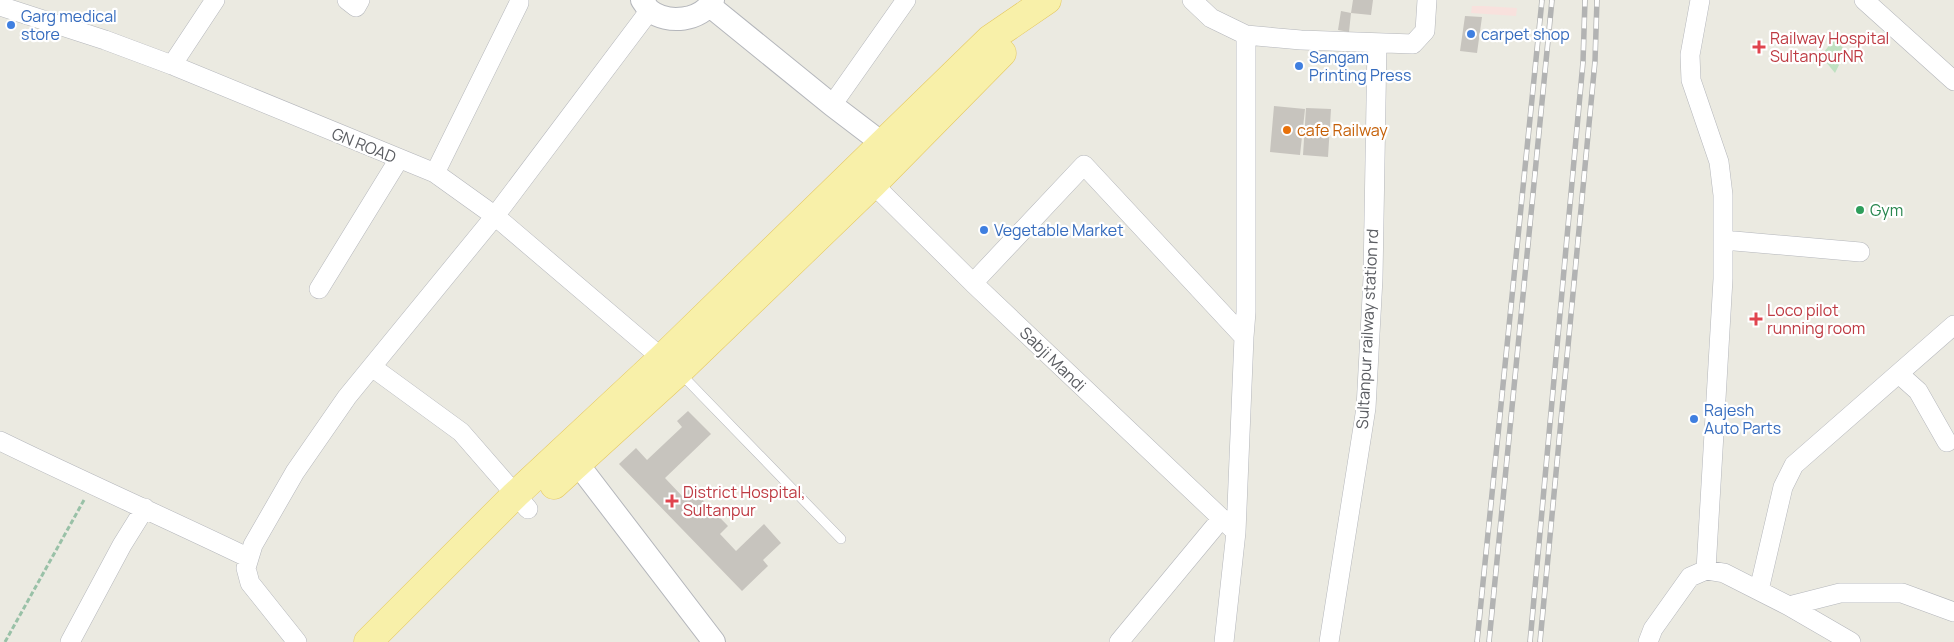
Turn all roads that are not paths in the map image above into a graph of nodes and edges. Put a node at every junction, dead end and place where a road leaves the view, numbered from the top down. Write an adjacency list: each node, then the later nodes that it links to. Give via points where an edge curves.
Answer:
1 (215, 0): 18 (street)
2 (347, 0): 3 (street, via 356,8)
3 (360, 0)
4 (519, 0): 23 (street)
5 (906, 0): 20 (street)
6 (1048, 0): 21 (main road, via 1010,44)
7 (1192, 0): 16 (street, via 1211,18)
8 (1427, 0): 17 (street, via 1425,31 1413,44)
9 (1687, 0): 15 (street)
10 (1700, 0): 15 (street)
11 (1864, 0): 19 (street)
12 (712, 3): 13 (street, via 691,18 670,19); 20 (street)
13 (646, 5): 25 (street)
14 (0, 6): 18 (street, GN ROAD)
15 (1696, 19): 26 (street, via 1690,54 1691,80 1719,162)
16 (1246, 35): 17 (street); 31 (street)
17 (1377, 43): 55 (street, Sultanpur railway station rd, via 1373,278 1366,408)
18 (172, 65): 22 (street, GN ROAD)
19 (1954, 81)
20 (832, 105): 21 (street)
21 (891, 150): 24 (main road); 32 (main road)
22 (398, 159): 23 (street, GN ROAD); 29 (street)
23 (435, 173): 25 (street, GN ROAD)
24 (873, 184): 28 (street, Sabji Mandi); 32 (main road)
25 (495, 216): 32 (street, GN ROAD); 33 (street)
26 (1723, 240): 27 (street); 44 (street)
27 (1860, 252)
28 (973, 283): 31 (street, via 1084,164); 40 (street, Sabji Mandi)
29 (319, 289)
30 (1954, 325): 34 (street)
31 (1244, 337): 41 (street)
32 (670, 365): 37 (main road); 38 (main road); 42 (lane)
33 (372, 367): 38 (street, via 461,432); 43 (street, via 295,472 253,545)
34 (1898, 374): 36 (street, via 1918,391); 45 (street, via 1794,465 1783,487)
35 (0, 441): 39 (street)
36 (1947, 442)
37 (577, 463): 38 (main road); 52 (street)
38 (522, 502): 50 (main road); 51 (main road)
39 (145, 508): 43 (street); 48 (street)
40 (1221, 519): 41 (street, Sabji Mandi); 53 (street)
41 (1236, 532): 54 (street)
42 (841, 539)
43 (249, 558): 49 (street, via 246,568 250,583)
44 (1706, 570): 45 (street, via 1724,573); 56 (street, via 1690,577 1653,629)
45 (1759, 590): 46 (street)
46 (1789, 606): 47 (street, via 1840,593 1902,593); 57 (street)
47 (1954, 612)
48 (70, 642)
49 (297, 642)
50 (368, 642)
51 (394, 642)
52 (714, 642)
53 (1119, 642)
54 (1224, 642)
55 (1329, 642)
56 (1648, 642)
57 (1851, 642)

